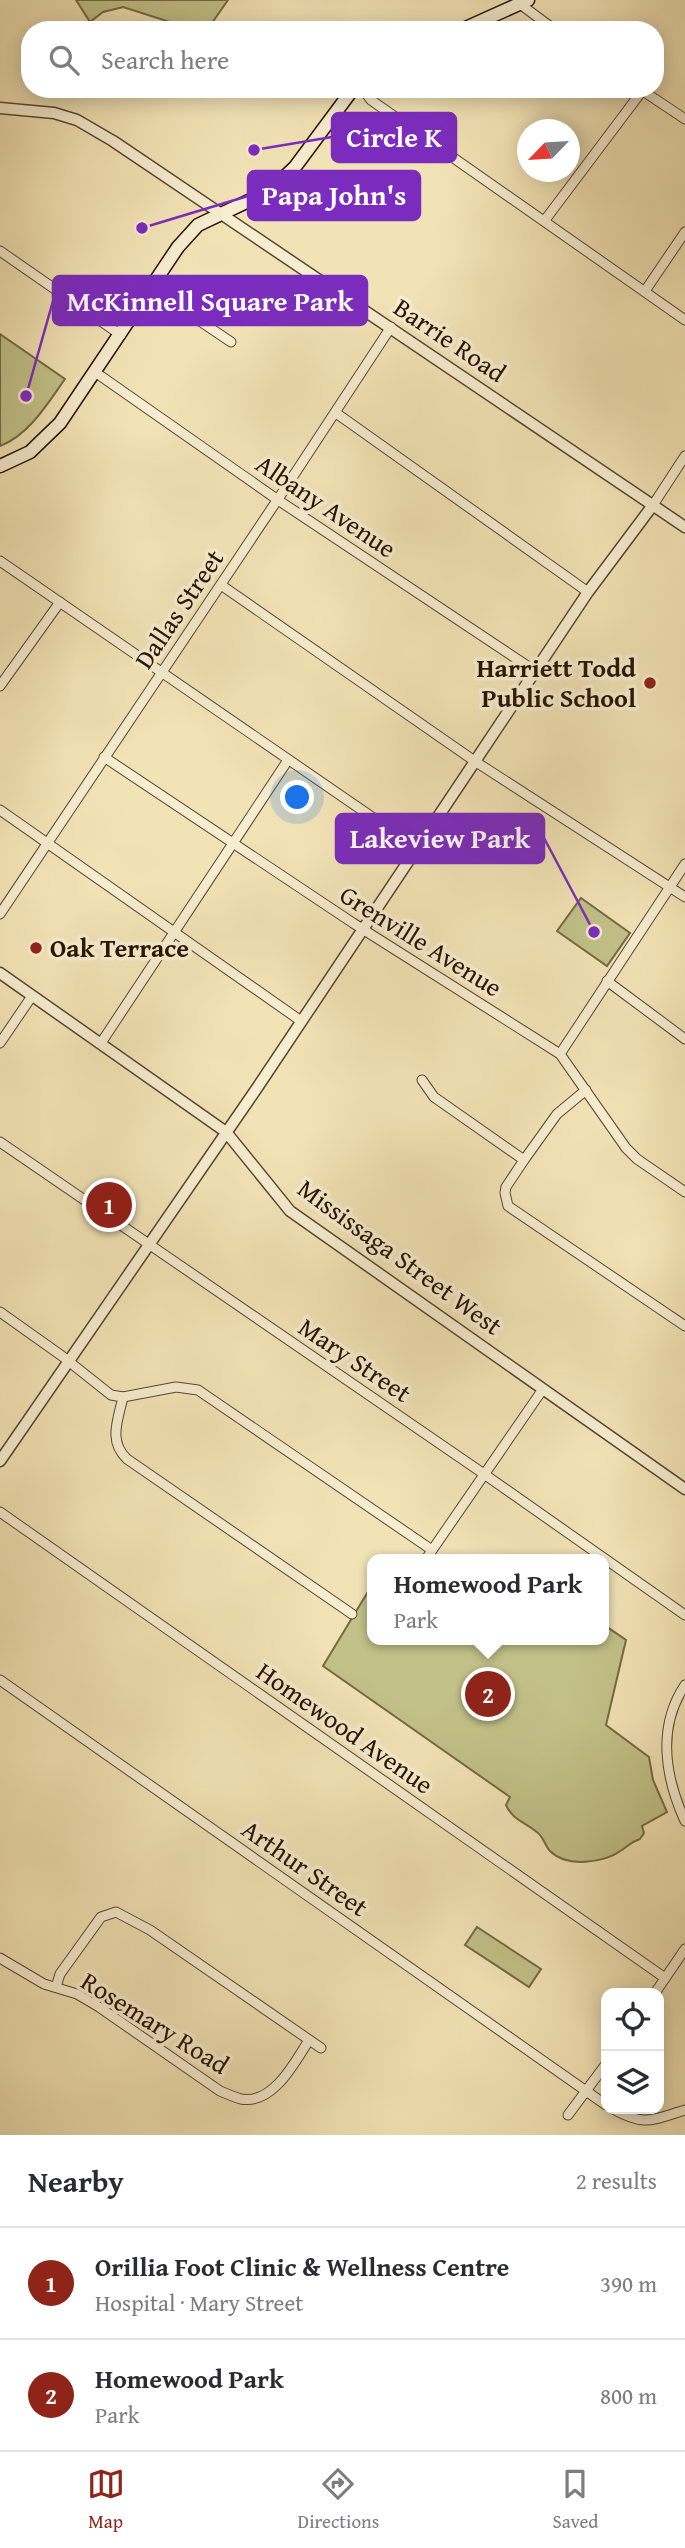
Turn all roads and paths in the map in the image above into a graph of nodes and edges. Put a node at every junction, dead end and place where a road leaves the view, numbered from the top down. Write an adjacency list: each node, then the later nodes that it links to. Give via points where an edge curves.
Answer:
1 (524, 2): 2 (main road); 3 (street)
2 (481, 21)
3 (545, 21)
4 (347, 98): 10 (main road, via 284,178)
5 (370, 98): 11 (street)
6 (635, 98): 11 (street)
7 (653, 98): 9 (street)
8 (2, 110): 10 (street, Barrie Road, via 54,113 77,120)
9 (685, 119)
10 (221, 213): 14 (main road, via 190,233); 17 (street, Barrie Road)
11 (545, 220): 15 (street)
12 (685, 232): 15 (street)
13 (0, 251): 18 (street)
14 (151, 288): 18 (main road); 19 (street)
15 (645, 291): 16 (street)
16 (685, 320)
17 (391, 327): 21 (street, Dallas Street); 25 (street, Barrie Road)
18 (121, 335): 20 (main road)
19 (231, 342)
20 (95, 372): 23 (main road, via 46,439); 24 (street, Albany Avenue)
21 (336, 413): 24 (street, Dallas Street); 29 (street)
22 (685, 456): 25 (street)
23 (0, 466)
24 (278, 500): 28 (street, Dallas Street); 31 (street, Albany Avenue)
25 (653, 505): 26 (street, Barrie Road); 29 (street)
26 (685, 527)
27 (0, 561): 30 (street)
28 (221, 585): 32 (street, Dallas Street); 36 (street)
29 (588, 592): 31 (street)
30 (60, 602): 32 (street); 33 (street)
31 (535, 671): 36 (street)
32 (162, 672): 34 (street, Dallas Street); 35 (street)
33 (0, 686)
34 (104, 757): 38 (street, Dallas Street); 39 (street, Grenville Avenue)
35 (288, 760): 39 (street); 40 (street)
36 (476, 762): 40 (street); 42 (street)
37 (0, 810): 38 (street)
38 (47, 842): 44 (street, Dallas Street); 46 (street)
39 (232, 843): 45 (street, Grenville Avenue); 46 (street)
40 (417, 848): 45 (street)
41 (685, 864): 42 (street)
42 (670, 887): 43 (street); 48 (street)
43 (685, 897)
44 (0, 914)
45 (362, 930): 50 (street); 54 (street, Grenville Avenue)
46 (175, 934): 50 (street); 53 (street)
47 (0, 973): 49 (street, Mississaga Street West)
48 (607, 981): 51 (street); 54 (street)
49 (32, 996): 52 (street); 53 (street, Mississaga Street West)
50 (301, 1021): 57 (street)
51 (685, 1039)
52 (0, 1043)
53 (101, 1043): 57 (street, Mississaga Street West)
54 (560, 1055): 56 (street, Grenville Avenue)
55 (422, 1080): 59 (street, via 434,1097)
56 (586, 1090): 59 (street, via 557,1114); 60 (street, Grenville Avenue, via 626,1148)
57 (226, 1132): 61 (street); 65 (street, Mississaga Street West, via 290,1210)
58 (0, 1142): 61 (street, Mary Street)
59 (524, 1160): 63 (street, via 506,1187 508,1206)
60 (685, 1192)
61 (148, 1244): 64 (street); 68 (street, Mary Street)
62 (0, 1312): 64 (street)
63 (685, 1326)
64 (68, 1361): 66 (street, via 99,1388); 67 (street)
65 (544, 1389): 68 (street); 69 (street, Mississaga Street West)
66 (122, 1397): 71 (street, via 176,1387 198,1390); 75 (street, via 114,1437 127,1460)
67 (0, 1461)
68 (484, 1474): 71 (street); 73 (street, Mary Street)
69 (685, 1489)
70 (0, 1512): 82 (street, Homewood Avenue)
71 (432, 1550): 72 (street)
72 (429, 1554)
73 (599, 1554)
74 (609, 1561): 76 (street, Mary Street)
75 (352, 1614)
76 (685, 1614)
77 (0, 1680): 88 (street, Arthur Street)
78 (685, 1685): 79 (street, via 670,1720 666,1754 672,1790)
79 (685, 1821)
80 (685, 1948): 82 (street)
81 (0, 1958): 83 (street, Rosemary Road)
82 (665, 1978): 84 (street)
83 (56, 1987): 85 (street, Rosemary Road, via 99,2007 220,2091 244,2099 267,2093 285,2077); 85 (street, via 60,1974 102,1917 116,1912 150,1930)
84 (658, 1988)
85 (309, 2040): 86 (street)
86 (321, 2048)
87 (601, 2071): 88 (street)
88 (586, 2091): 89 (street, Arthur Street); 92 (street)
89 (601, 2102)
90 (685, 2110): 91 (street, via 652,2120 633,2120)
91 (622, 2114)
92 (568, 2115)

